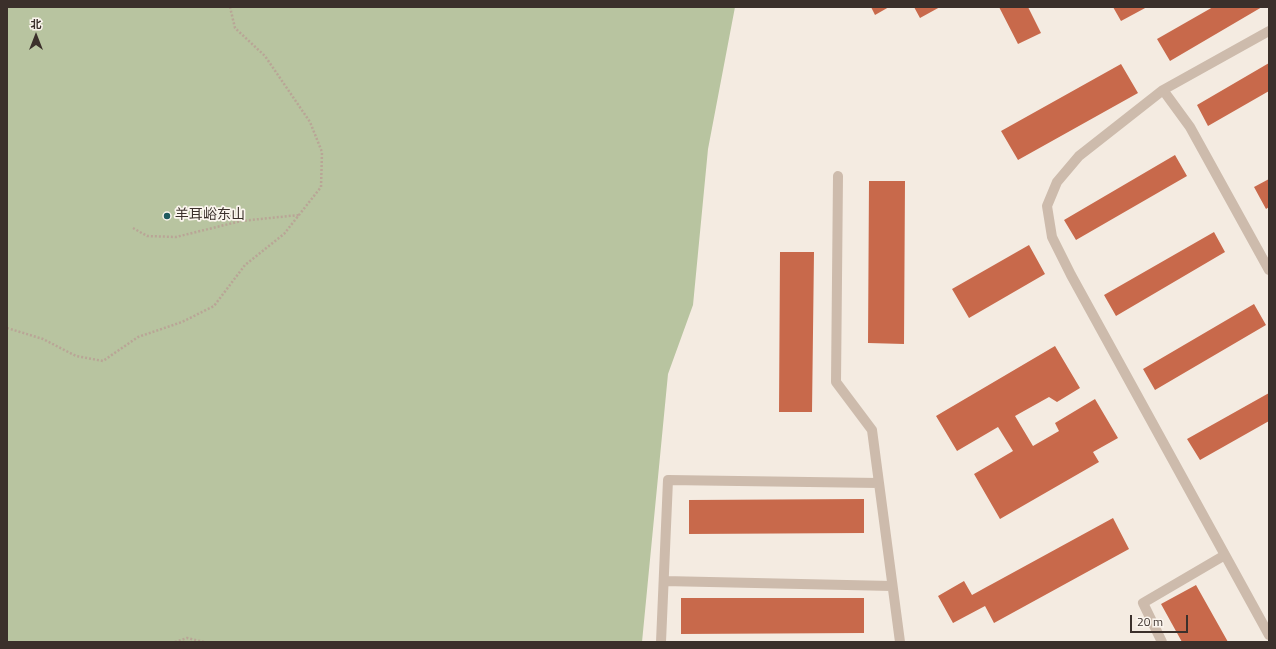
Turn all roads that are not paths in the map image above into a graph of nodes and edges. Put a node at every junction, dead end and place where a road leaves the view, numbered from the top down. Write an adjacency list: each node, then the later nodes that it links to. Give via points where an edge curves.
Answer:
1 (1269, 31): 2 (street)
2 (1163, 90): 4 (street, via 1190,127); 6 (street, via 1079,156 1057,182 1046,206 1052,237 1071,275)
3 (838, 176): 5 (street, via 836,382 872,430)
4 (1269, 270)
5 (879, 483): 7 (street, via 668,480); 8 (street)
6 (1225, 555): 9 (street); 12 (street, via 1143,603)
7 (664, 581): 8 (street); 10 (street)
8 (892, 586): 11 (street)
9 (1269, 635)
10 (661, 642)
11 (900, 642)
12 (1162, 642)

